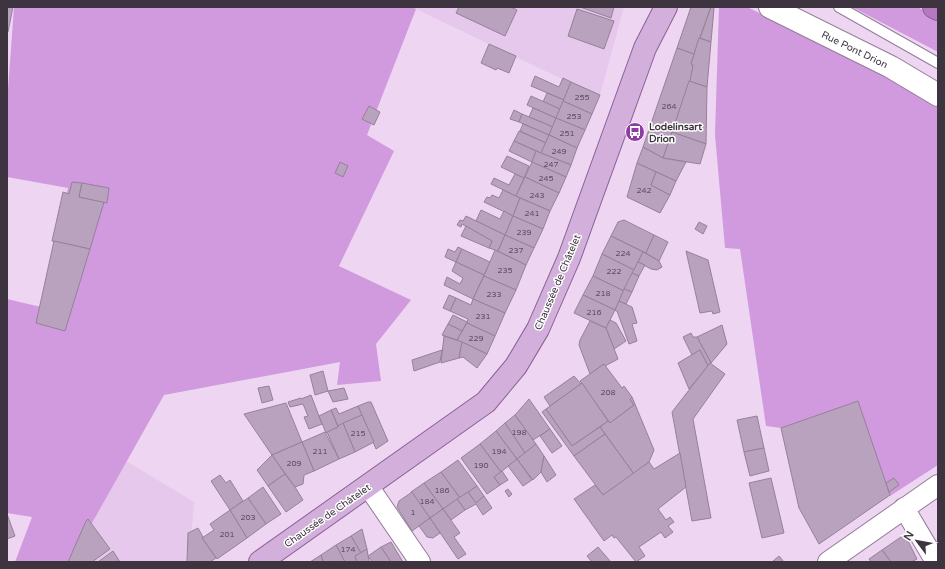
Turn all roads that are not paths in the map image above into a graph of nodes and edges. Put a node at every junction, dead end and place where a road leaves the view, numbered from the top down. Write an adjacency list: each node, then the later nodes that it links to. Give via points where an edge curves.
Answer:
1 (648, 7): 7 (main road, Chaussée de Châtelet)
2 (666, 7): 7 (main road, Chaussée de Châtelet)
3 (770, 7): 9 (street, Rue Pont Drion, via 891,67)
4 (839, 7): 8 (lane)
5 (934, 7): 6 (highway)
6 (938, 9)
7 (645, 48): 11 (main road, Chaussée de Châtelet, via 569,258 538,329 516,366 486,402)
8 (938, 63)
9 (938, 95)
10 (938, 485): 12 (street)
11 (368, 486): 13 (main road, Chaussée de Châtelet); 14 (street)
12 (904, 508): 15 (street); 16 (street)
13 (260, 562)
14 (420, 562)
15 (828, 562)
16 (936, 562)

